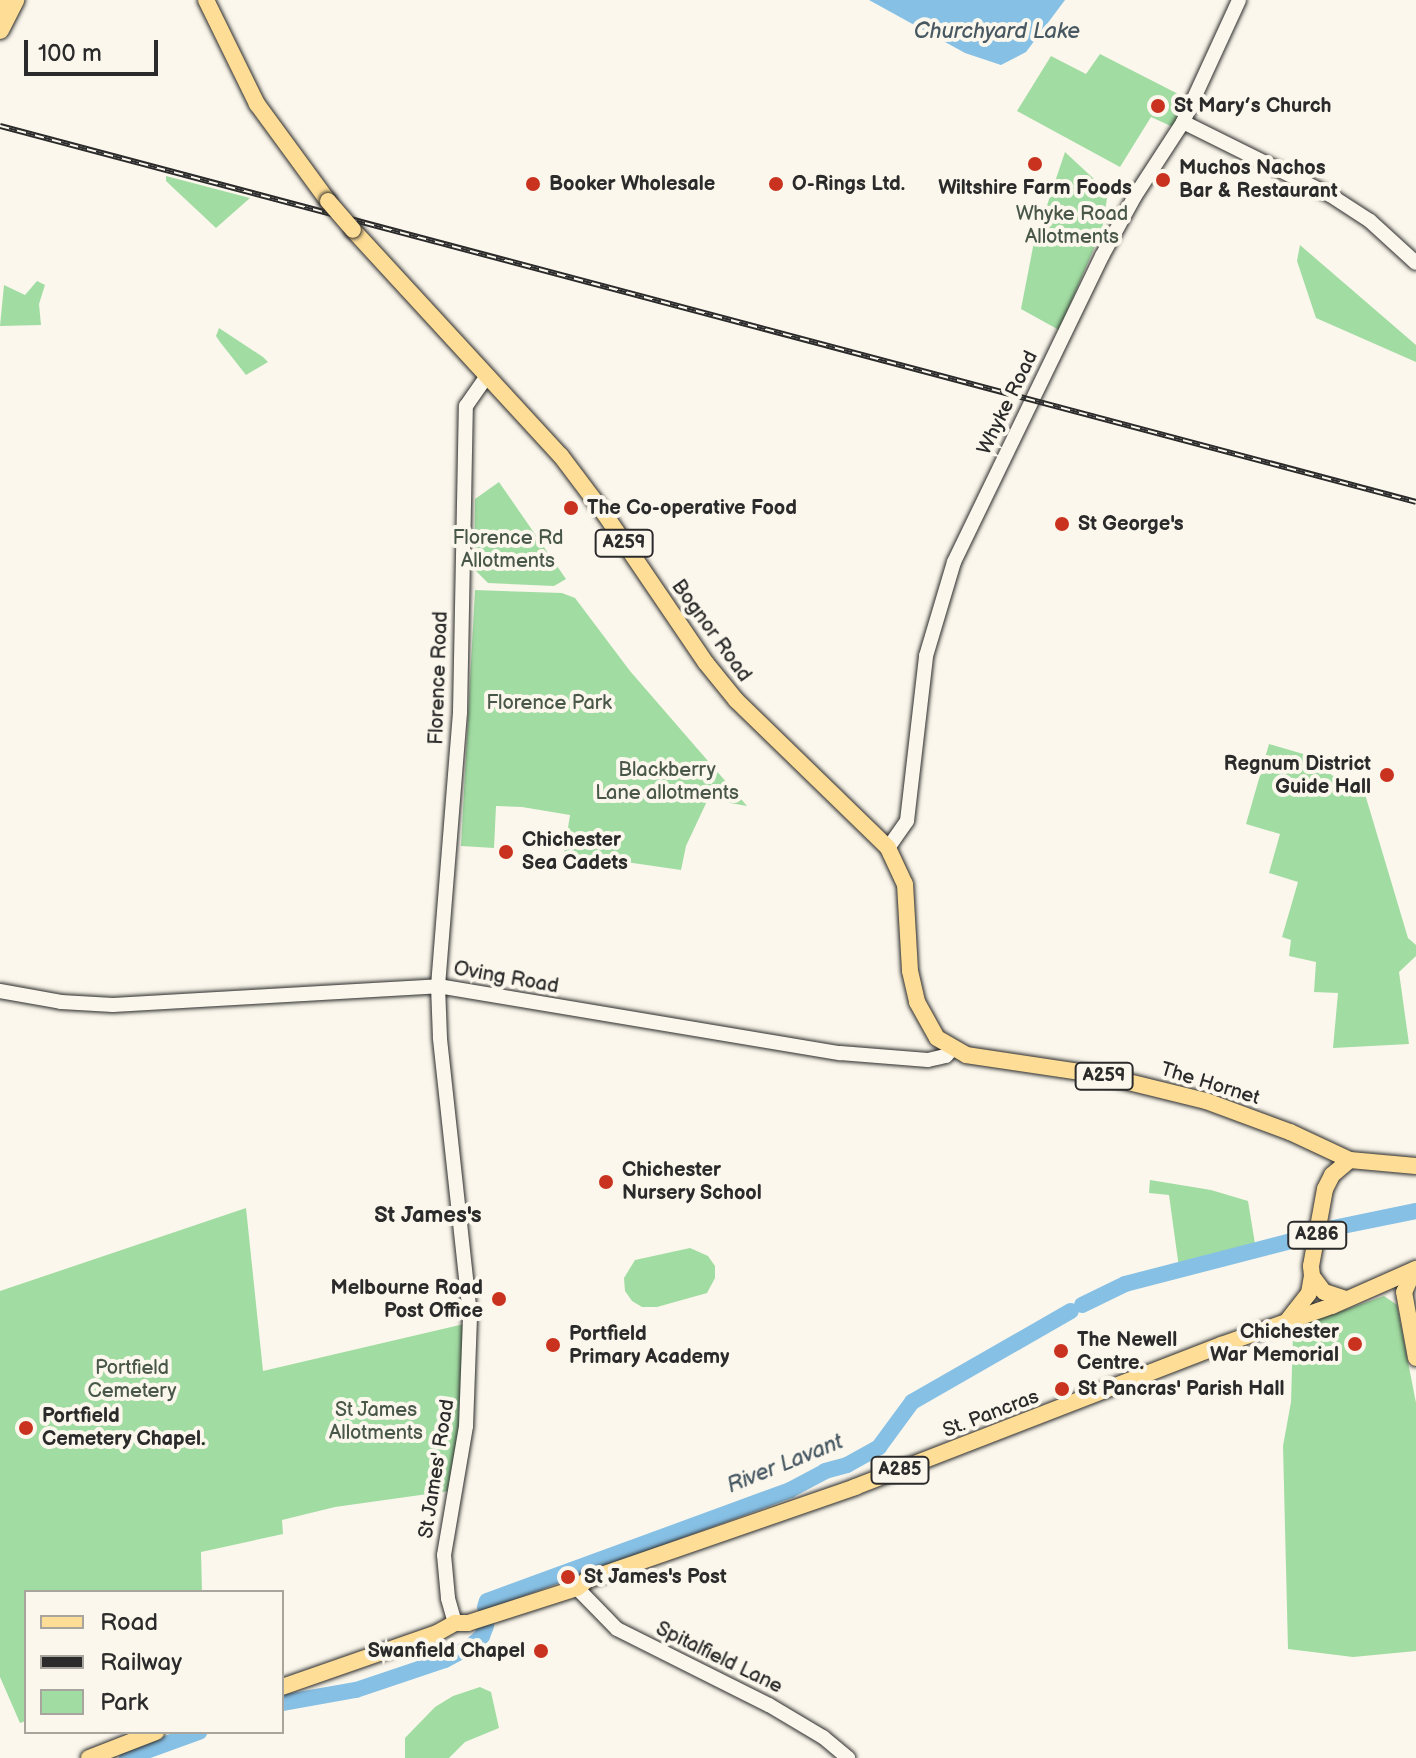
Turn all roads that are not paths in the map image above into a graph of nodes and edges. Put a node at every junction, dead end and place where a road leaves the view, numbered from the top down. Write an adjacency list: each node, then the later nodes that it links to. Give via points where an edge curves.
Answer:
1 (15, 0): 4 (highway)
2 (206, 0): 7 (main road, Bognor Road / A259, bridge, via 257,104 328,201)
3 (1239, 0): 5 (main road, Whyke Road)
4 (0, 30)
5 (1183, 122): 6 (main road, via 1330,195 1370,221); 8 (main road, Whyke Road, via 1117,226 951,571 926,656 907,821)
6 (1416, 263)
7 (486, 377): 8 (main road, Bognor Road / A259, via 561,456 736,700); 9 (main road, Florence Road, via 466,406 460,712)
8 (888, 848): 11 (main road, Bognor Road / A259, via 905,884 917,1002 927,1025)
9 (438, 986): 10 (main road, Oving Road, via 113,1005); 11 (main road, Oving Road, via 840,1053 928,1060); 24 (main road, St James' Road, via 470,1315 466,1426 444,1555)
10 (0, 991)
11 (952, 1049): 12 (main road, The Hornet / A259, via 998,1062 1100,1075 1170,1091)
12 (1308, 1140): 13 (main road, The Hornet / A259); 15 (main road, via 1319,1155)
13 (1350, 1160): 14 (main road, The Hornet); 15 (main road)
14 (1416, 1166)
15 (1325, 1189): 17 (main road, A286)
16 (1415, 1270): 18 (main road, St. Pancras); 20 (main road, via 1404,1287)
17 (1312, 1276): 19 (main road, A286, via 1324,1292); 21 (main road, via 1306,1298)
18 (1372, 1290): 19 (main road, St. Pancras); 20 (main road, via 1393,1294)
19 (1346, 1299): 21 (main road, St. Pancras / A285)
20 (1405, 1310): 22 (main road)
21 (1284, 1324): 23 (main road, St. Pancras / A285)
22 (1416, 1358)
23 (577, 1588): 24 (main road, A285); 28 (main road, Spitalfield Lane, via 617,1629 769,1705)
24 (455, 1623): 25 (main road, A285)
25 (284, 1686)
26 (151, 1734): 27 (main road)
27 (89, 1758)
28 (848, 1758)

